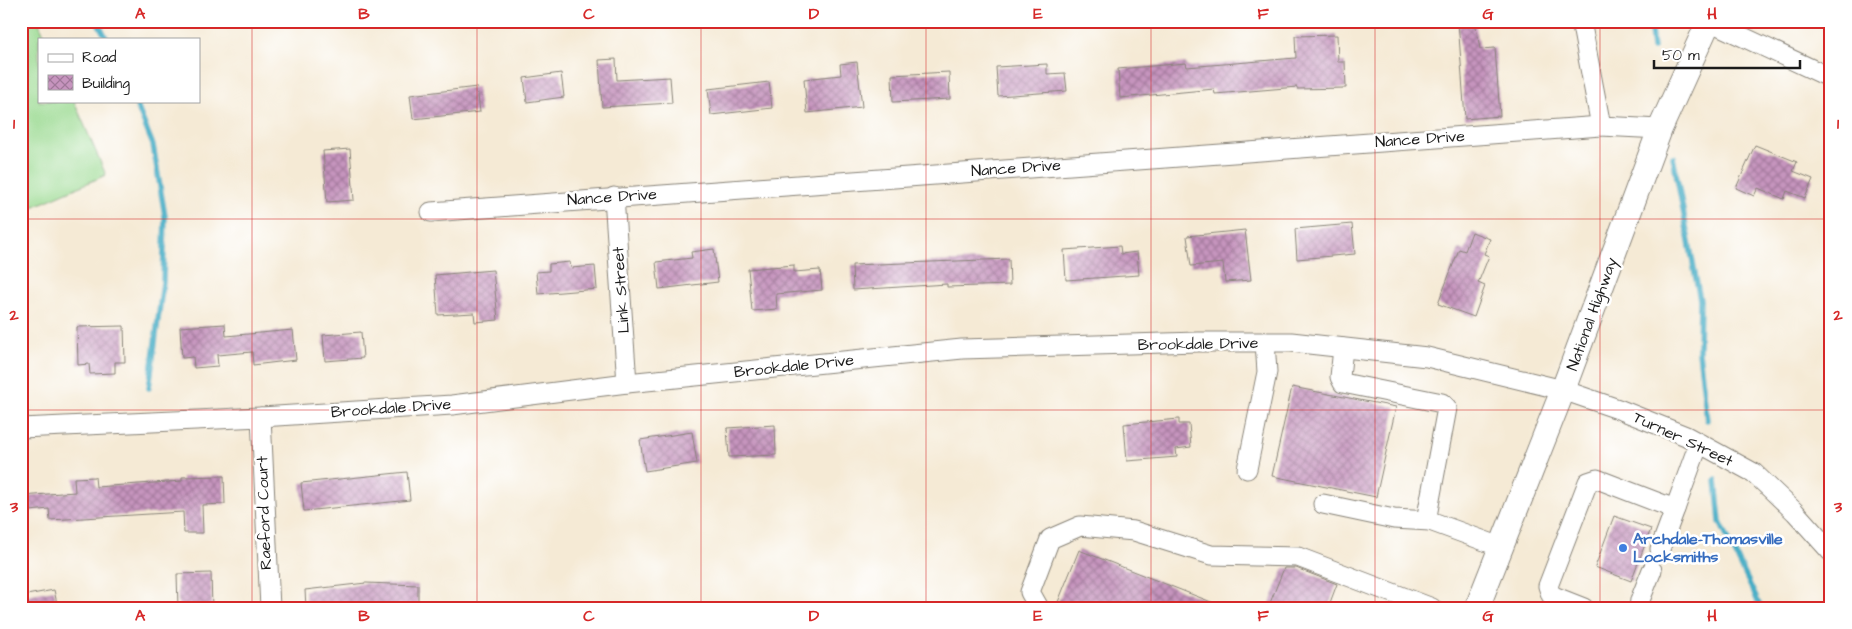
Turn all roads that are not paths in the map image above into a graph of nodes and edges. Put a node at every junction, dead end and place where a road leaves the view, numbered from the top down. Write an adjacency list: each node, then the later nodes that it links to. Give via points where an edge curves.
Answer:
1 (1581, 21): 4 (street)
2 (1709, 21): 3 (street); 5 (main road, National Highway)
3 (1831, 78)
4 (1602, 126): 5 (street, Nance Drive); 6 (street, Nance Drive)
5 (1660, 129): 11 (main road, National Highway)
6 (614, 197): 7 (street, Nance Drive); 10 (street, Link Street)
7 (431, 212)
8 (1265, 342): 9 (street, Brookdale Drive); 10 (street, Brookdale Drive, via 962,350); 15 (street, via 1267,372)
9 (1343, 348): 11 (street, Brookdale Drive, via 1427,357); 18 (street, via 1340,377 1343,383 1442,403 1446,408 1427,516)
10 (627, 383): 12 (street, Brookdale Drive, via 452,405)
11 (1564, 390): 14 (street, Turner Street); 19 (main road, National Highway)
12 (261, 417): 13 (street, Brookdale Drive); 24 (street, Raeford Court)
13 (21, 428)
14 (1700, 443): 17 (street); 21 (street, Turner Street, via 1754,474)
15 (1247, 469)
16 (1323, 504): 18 (street, via 1394,519)
17 (1675, 509): 20 (street); 28 (street, via 1597,479 1588,482 1548,586 1551,595)
18 (1430, 521): 19 (street)
19 (1501, 547): 27 (main road, National Highway)
20 (1660, 549)
21 (1831, 552)
22 (1652, 570): 29 (street)
23 (1393, 601): 25 (street, via 1298,557 1211,555 1134,530 1080,526 1050,539 1030,592); 26 (street)
24 (270, 608)
25 (1039, 608)
26 (1432, 608)
27 (1477, 608)
28 (1584, 608)
29 (1639, 608)

